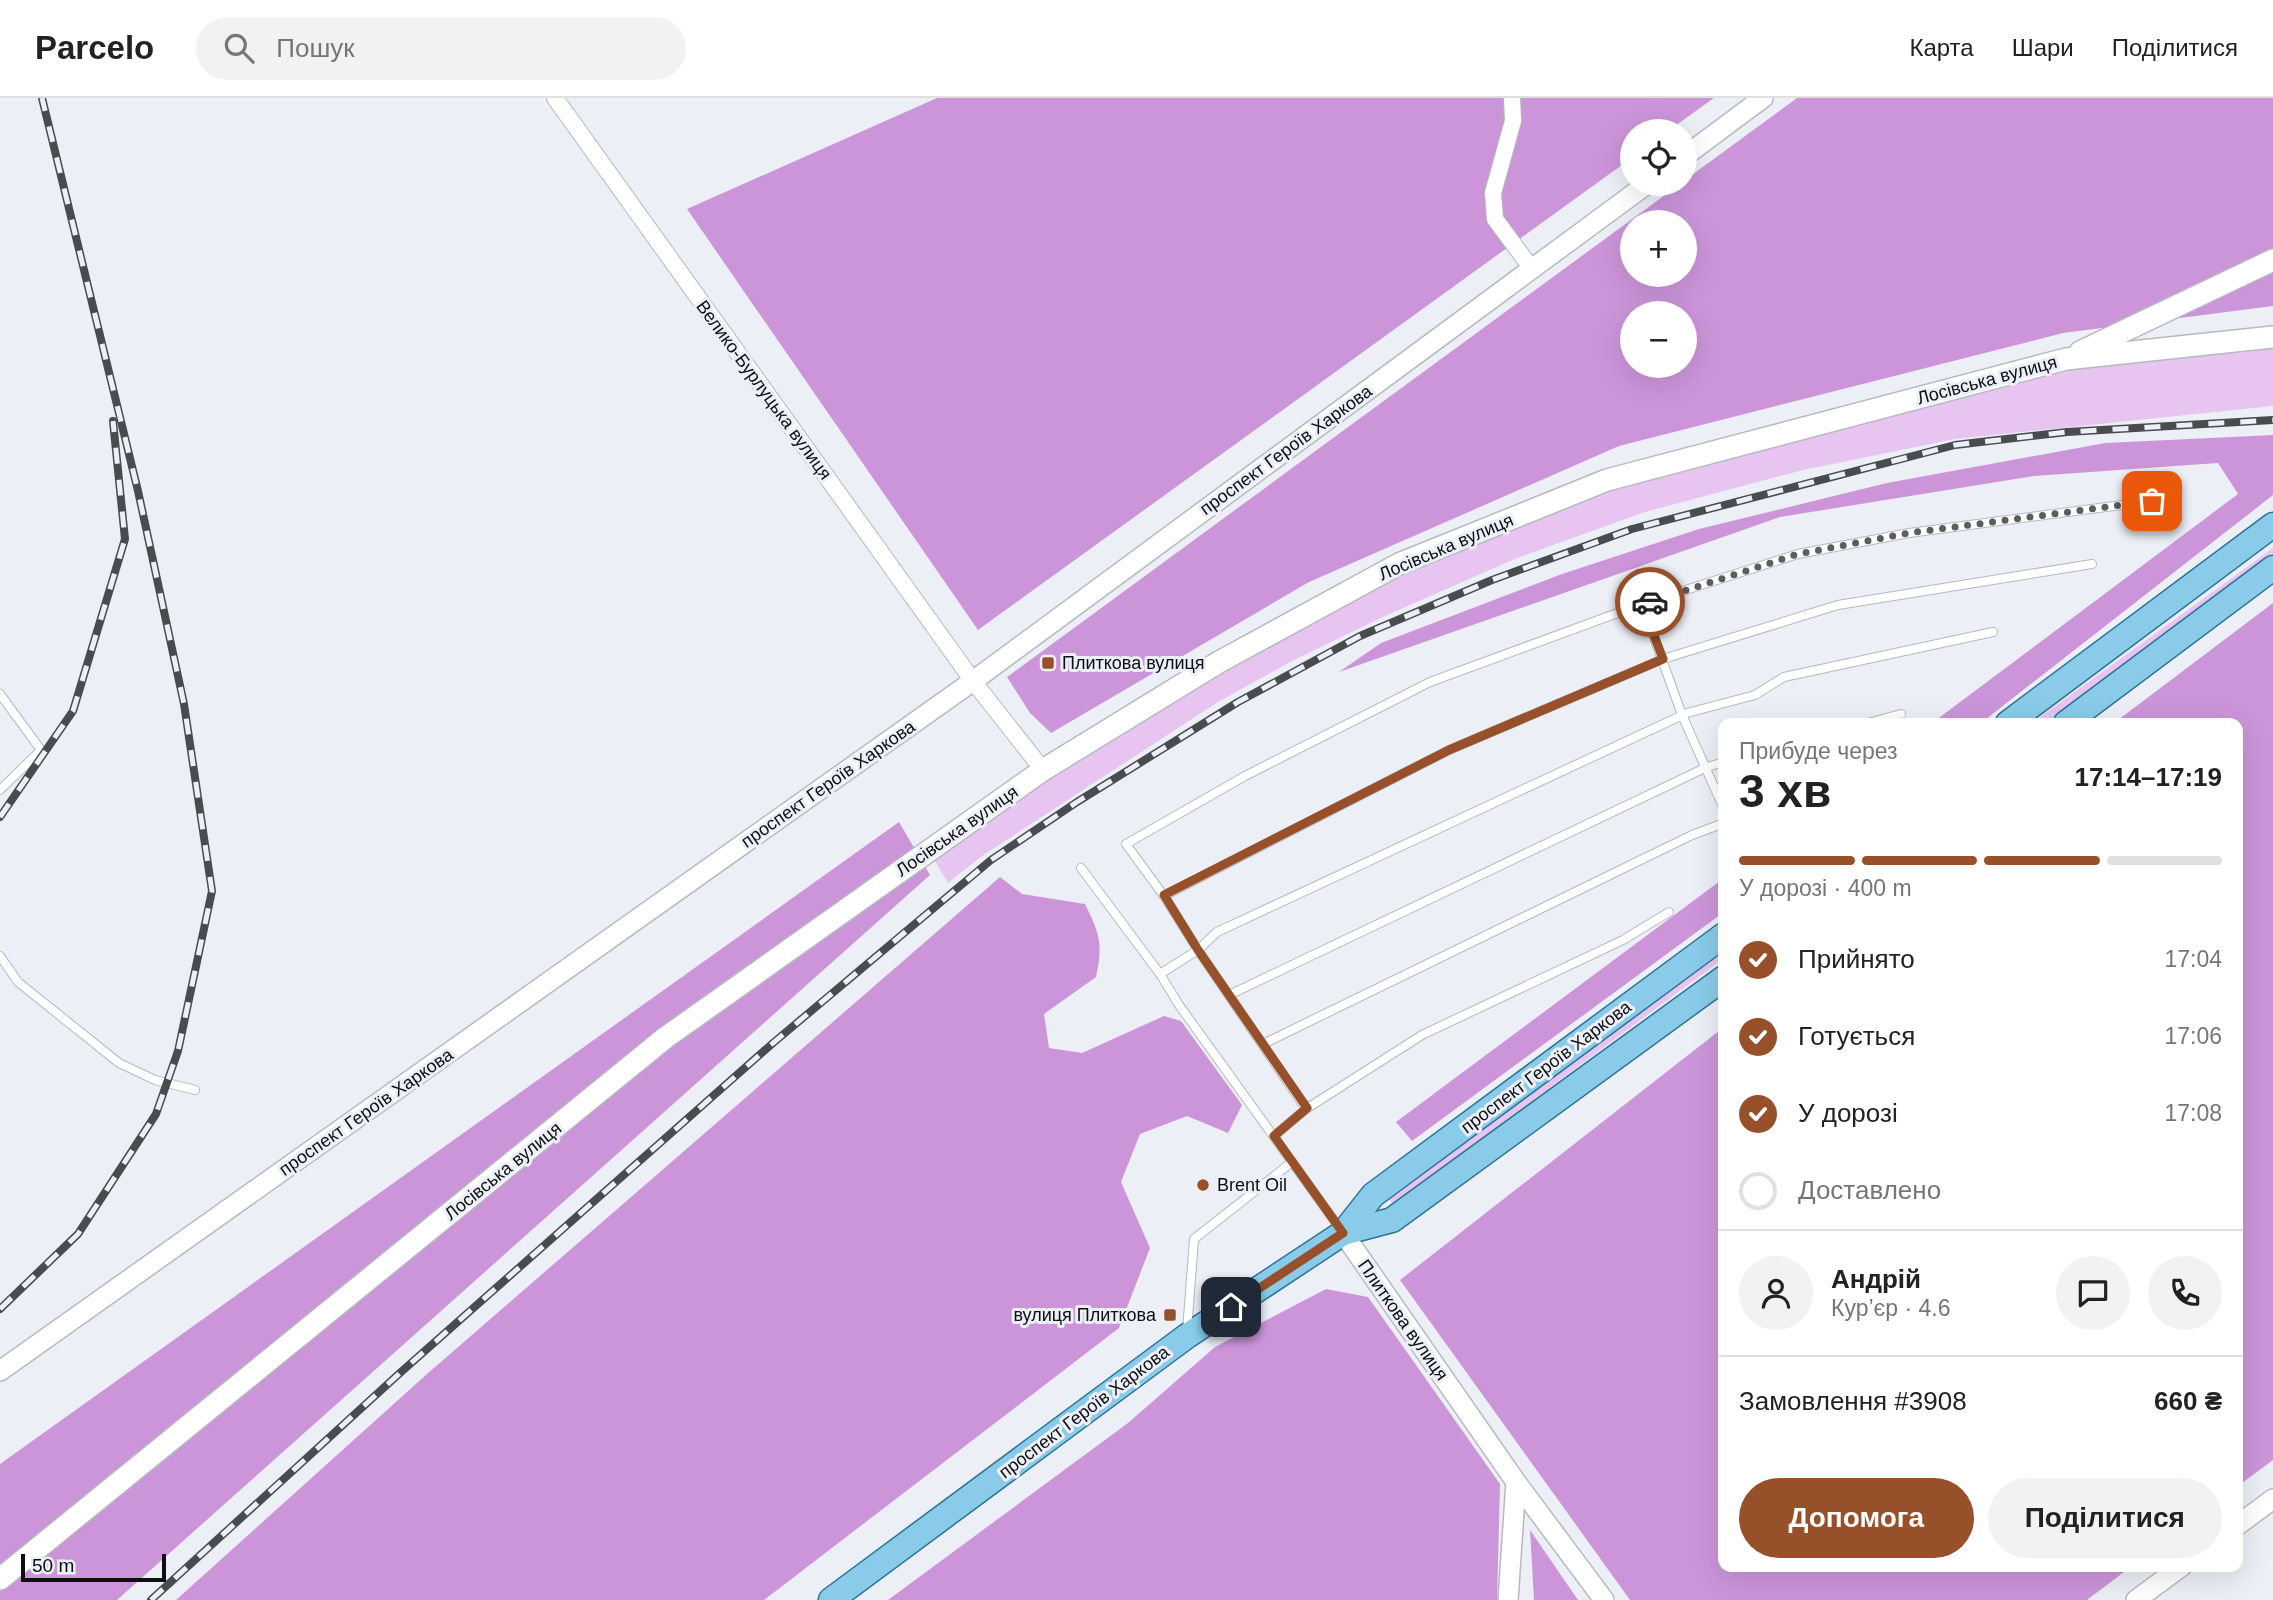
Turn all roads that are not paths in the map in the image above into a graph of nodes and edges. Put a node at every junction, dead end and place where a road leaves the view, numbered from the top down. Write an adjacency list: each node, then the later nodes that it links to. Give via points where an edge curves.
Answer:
1 (555, 98): 17 (street, Велико-Бурлуцька вулиця)
2 (1512, 98): 7 (street, via 1513,121 1493,192 1495,219)
3 (1763, 98): 4 (street)
4 (1697, 147)
5 (1631, 196): 7 (street, проспект Героїв Харкова)
6 (2273, 260): 9 (main road)
7 (1532, 269): 17 (street, проспект Героїв Харкова)
8 (2273, 337): 9 (main road)
9 (2066, 359): 26 (main road, Лосівська вулиця, via 1607,480 1399,564 1219,662)
10 (2152, 501): 14 (lane, via 1909,533 1798,554)
11 (2273, 525): 22 (main road)
12 (2092, 564): 16 (lane, via 1838,605)
13 (2273, 568): 23 (main road)
14 (1642, 604): 16 (lane); 31 (lane, via 1430,682 1245,776 1126,844)
15 (1993, 632): 20 (lane, via 1784,677 1755,695)
16 (1663, 659): 20 (lane); 31 (lane, via 1449,750)
17 (973, 681): 26 (street); 46 (street, проспект Героїв Харкова)
18 (0, 694): 27 (lane, via 41,750)
19 (1901, 714): 21 (lane)
20 (1682, 715): 25 (lane); 34 (lane, via 1217,932)
21 (1886, 718)
22 (2015, 718)
23 (2073, 718)
24 (1718, 764): 25 (lane)
25 (1707, 767): 28 (lane); 38 (lane)
26 (1043, 770): 51 (main road, Лосівська вулиця, via 665,1038)
27 (0, 790)
28 (1718, 794)
29 (1718, 825): 39 (lane)
30 (1081, 868): 36 (lane, Плиткова вулиця)
31 (1164, 895): 34 (lane)
32 (1669, 912): 41 (lane, via 1623,940 1422,1035)
33 (1718, 939): 44 (main road, проспект Героїв Харкова, via 1373,1195)
34 (1198, 950): 36 (lane); 38 (lane)
35 (0, 956): 40 (lane, via 18,982 119,1063 155,1080)
36 (1160, 974): 42 (lane, Плиткова вулиця)
37 (1718, 982): 44 (main road, проспект Героїв Харкова, via 1392,1220)
38 (1229, 995): 39 (lane)
39 (1263, 1044): 41 (lane)
40 (195, 1090)
41 (1307, 1108): 42 (lane)
42 (1274, 1136): 43 (lane, Плиткова вулиця)
43 (1293, 1162): 44 (lane, Плиткова вулиця); 45 (lane, via 1194,1238)
44 (1343, 1233): 45 (main road, проспект Героїв Харкова); 47 (street, Плиткова вулиця)
45 (1187, 1336): 52 (main road, проспект Героїв Харкова)
46 (0, 1371)
47 (1516, 1482): 53 (street); 54 (street, Плиткова вулиця)
48 (2273, 1499): 49 (street)
49 (2243, 1521)
50 (2174, 1572): 55 (street)
51 (0, 1579)
52 (831, 1600)
53 (1507, 1600)
54 (1604, 1600)
55 (2136, 1600)

